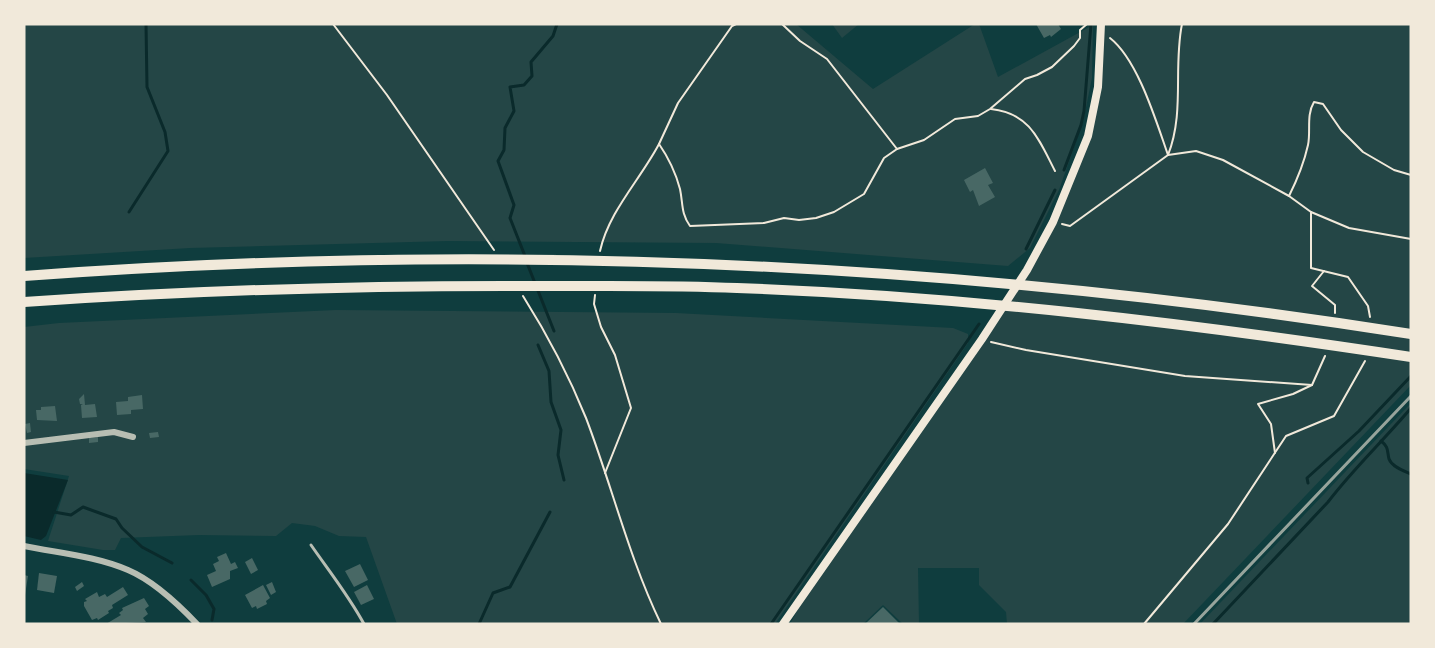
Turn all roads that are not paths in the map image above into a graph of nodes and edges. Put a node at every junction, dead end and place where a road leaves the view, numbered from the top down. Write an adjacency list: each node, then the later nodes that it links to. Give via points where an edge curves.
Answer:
1 (1102, 28): 12 (main road, via 1098,87 1088,136 1053,222 982,339)
2 (24, 276): 4 (highway, via 242,262 629,260 805,268 1051,287)
3 (24, 303): 5 (highway, via 163,293 448,286 736,288 972,303 1134,319)
4 (1411, 334)
5 (1411, 357)
6 (133, 436): 7 (street, via 114,432)
7 (24, 443)
8 (311, 545): 11 (lane)
9 (24, 546): 10 (street, via 131,570)
10 (197, 624)
11 (364, 624)
12 (783, 624)

